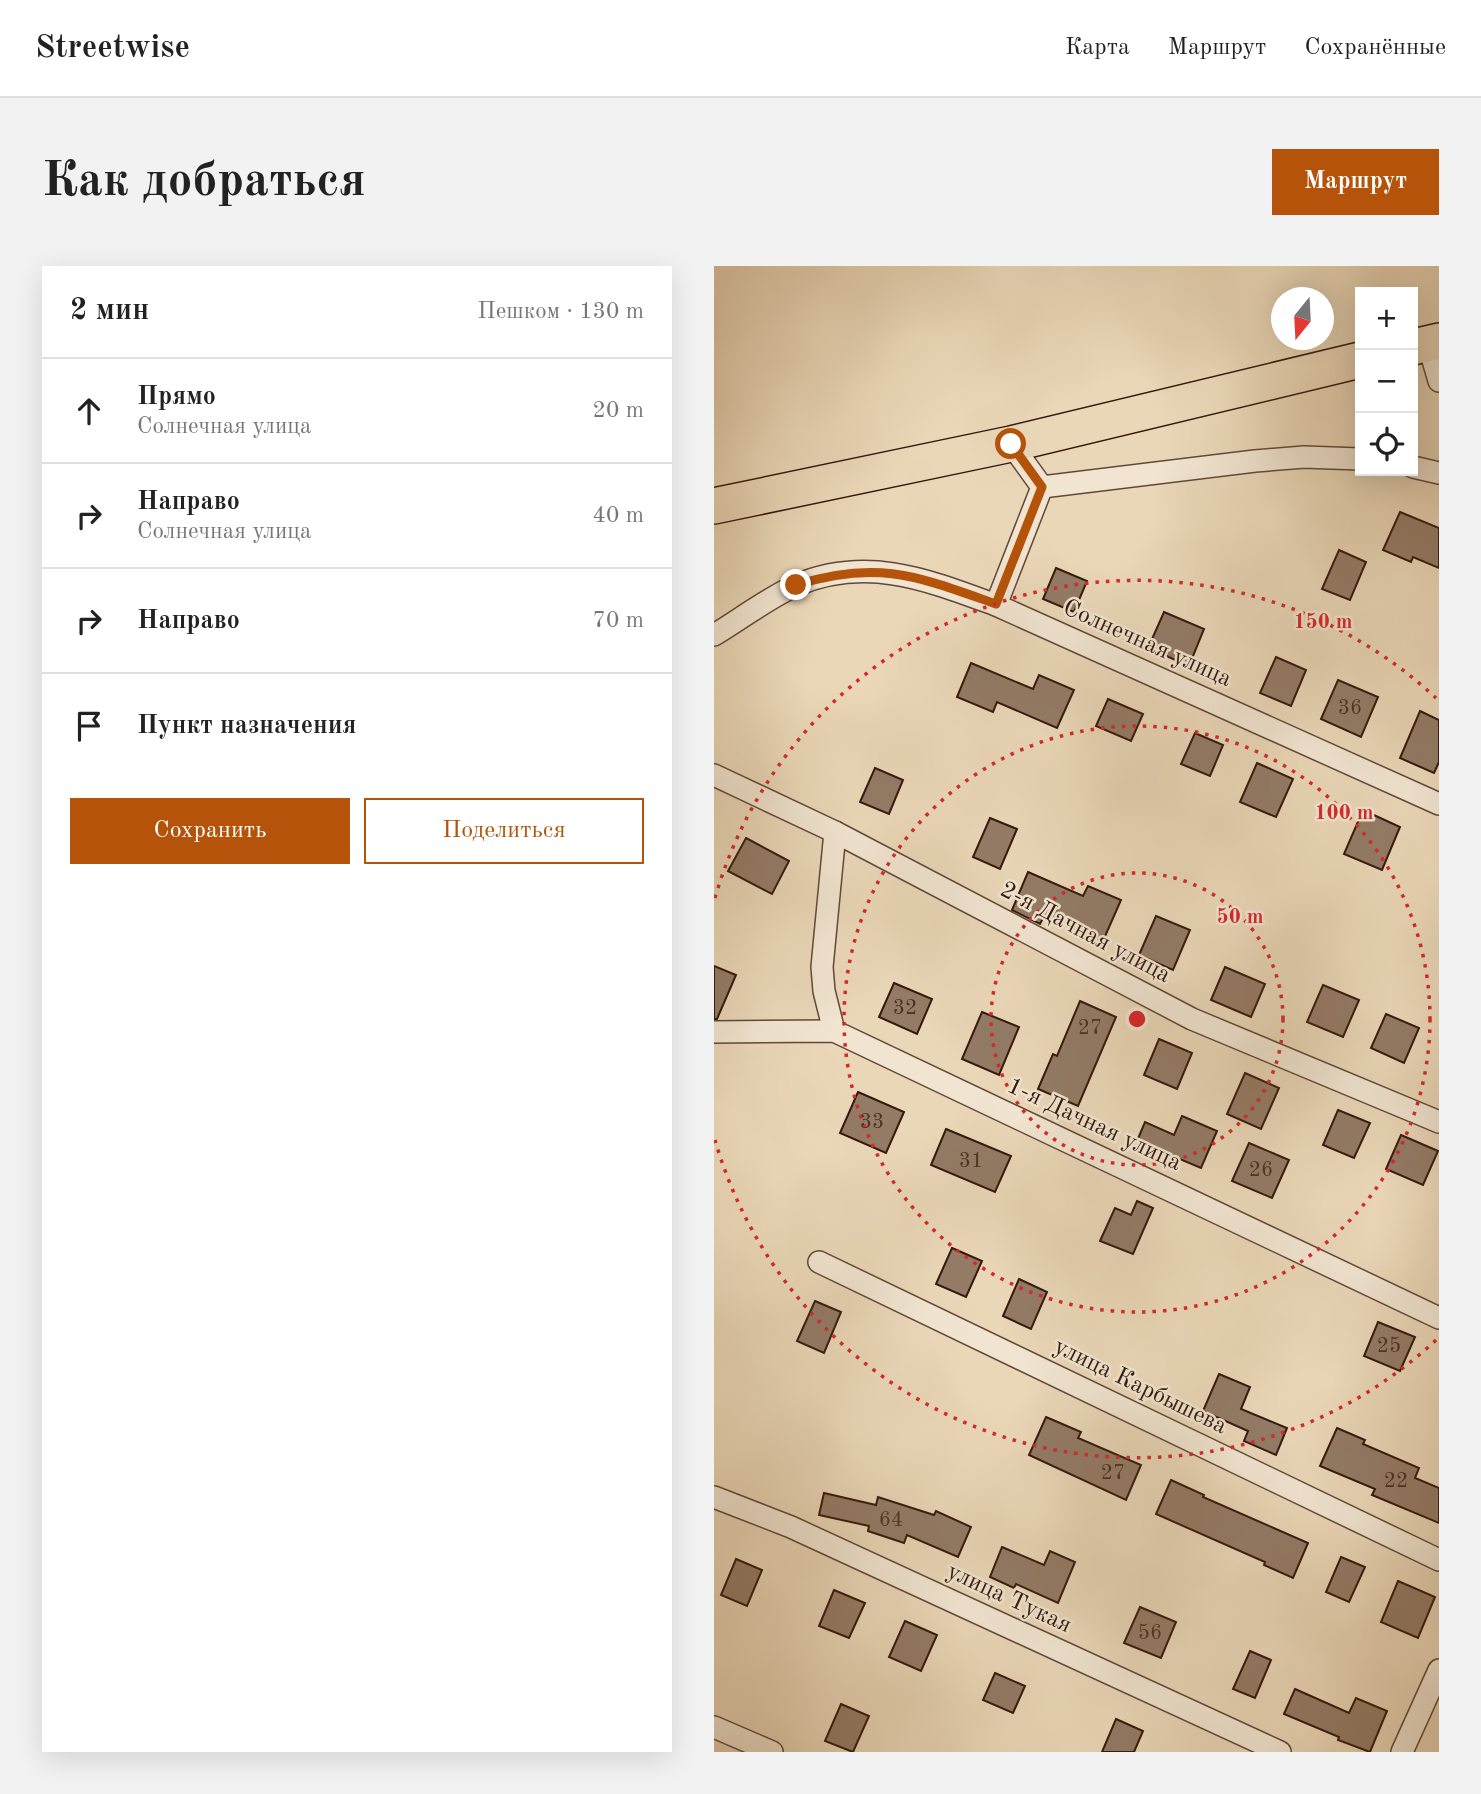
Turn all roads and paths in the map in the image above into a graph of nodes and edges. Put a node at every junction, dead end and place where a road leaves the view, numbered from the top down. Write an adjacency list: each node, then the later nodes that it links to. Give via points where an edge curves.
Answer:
1 (1427, 344): 3 (street)
2 (1355, 360): 4 (main road)
3 (1439, 381)
4 (1011, 444): 8 (street); 9 (main road)
5 (1355, 459): 8 (street, via 1255,461)
6 (1418, 468): 7 (street)
7 (1439, 473)
8 (1042, 487): 10 (street)
9 (714, 506)
10 (996, 604): 11 (street, Солнечная улица, via 917,577 874,571 845,573 796,585); 13 (street, Солнечная улица)
11 (714, 635)
12 (714, 775): 14 (street, 2-я Дачная улица)
13 (1439, 804)
14 (835, 832): 15 (street, via 822,967); 17 (street, 2-я Дачная улица, via 1192,1019)
15 (834, 1031): 16 (street, 1-я Дачная улица); 19 (street, 1-я Дачная улица)
16 (714, 1032)
17 (1439, 1122)
18 (819, 1262): 21 (street, улица Карбышева)
19 (1439, 1318)
20 (714, 1497): 25 (street, улица Тукая, via 791,1527)
21 (1439, 1560)
22 (1439, 1670): 26 (street)
23 (714, 1727): 24 (street)
24 (772, 1752)
25 (1280, 1752)
26 (1402, 1752)

